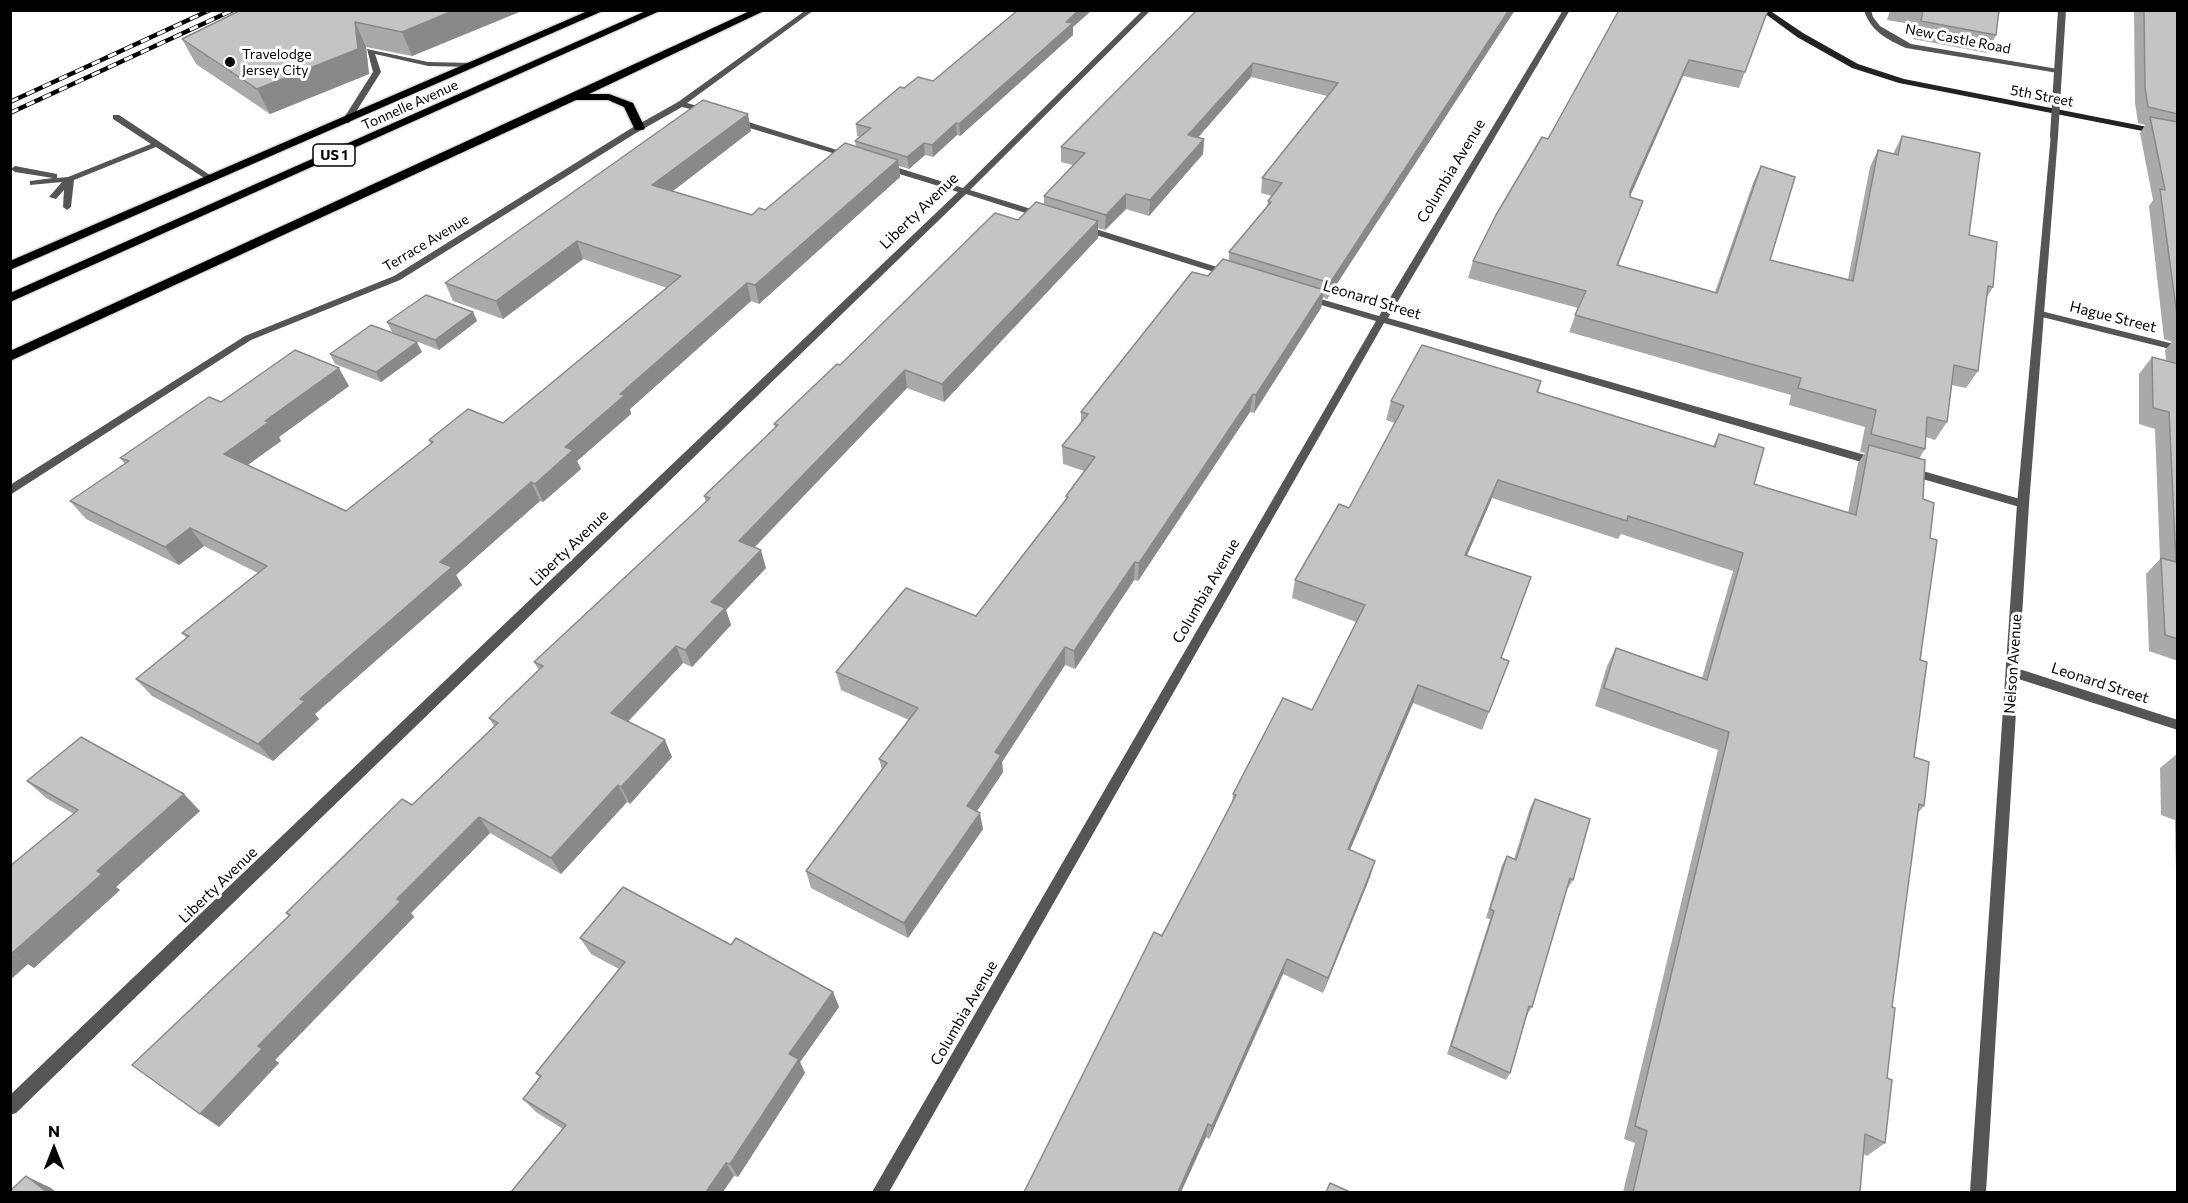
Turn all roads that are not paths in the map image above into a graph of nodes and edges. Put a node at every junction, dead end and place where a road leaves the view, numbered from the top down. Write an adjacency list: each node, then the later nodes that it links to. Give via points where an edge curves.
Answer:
1 (600, 10): 10 (highway, Tonnelle Avenue / US 1)
2 (657, 10): 35 (highway, Tonnelle Avenue / US 1)
3 (761, 10): 12 (highway)
4 (810, 10): 13 (street, Terrace Avenue)
5 (1148, 10): 27 (street, Liberty Avenue)
6 (1568, 10): 37 (street, Columbia Avenue)
7 (1763, 10): 19 (main road, 5th Street, via 1855,66 1902,81)
8 (1867, 10): 11 (street, New Castle Road, via 1887,36 1909,46)
9 (2062, 10): 11 (street, Nelson Avenue)
10 (473, 66): 17 (highway, Tonnelle Avenue / US 1); 17 (street, via 428,64 370,51 378,72)
11 (2058, 71): 36 (street, Nelson Avenue, bridge)
12 (572, 97): 18 (highway, via 609,97 629,105); 39 (highway)
13 (681, 104): 14 (street); 18 (street, Terrace Avenue)
14 (720, 116)
15 (116, 117): 20 (street)
16 (731, 119): 21 (street)
17 (346, 121): 25 (highway, Tonnelle Avenue / US 1)
18 (639, 128): 42 (street, Terrace Avenue, via 397,278 248,338)
19 (2178, 136)
20 (156, 144): 24 (street); 25 (street)
21 (863, 160)
22 (874, 163): 27 (street)
23 (15, 169): 24 (street)
24 (70, 179): 26 (street); 28 (street); 29 (street)
25 (212, 179): 32 (highway, Tonnelle Avenue / US 1)
26 (33, 183)
27 (964, 191): 30 (street); 46 (street, Liberty Avenue)
28 (53, 197)
29 (67, 207)
30 (1056, 219)
31 (1068, 223): 33 (street)
32 (10, 266)
33 (1239, 277)
34 (1296, 295): 37 (street, Leonard Street)
35 (10, 297)
36 (2041, 314): 38 (street, Hague Street); 43 (street, Nelson Avenue)
37 (1381, 321): 40 (street, Leonard Street); 47 (street, Columbia Avenue)
38 (2178, 348)
39 (10, 357)
40 (1886, 465)
41 (1898, 468): 43 (street)
42 (10, 491)
43 (2023, 504): 44 (street, Nelson Avenue)
44 (2013, 672): 45 (street, Leonard Street); 48 (street, Nelson Avenue)
45 (2178, 725)
46 (10, 1107)
47 (880, 1192)
48 (1978, 1192)

